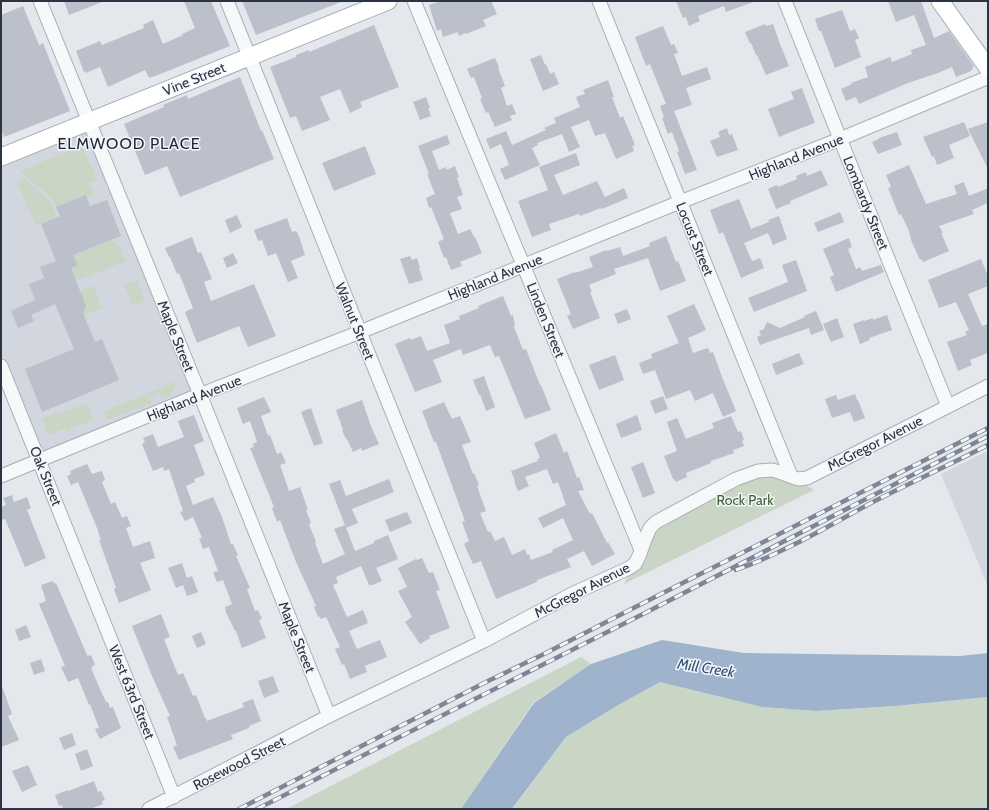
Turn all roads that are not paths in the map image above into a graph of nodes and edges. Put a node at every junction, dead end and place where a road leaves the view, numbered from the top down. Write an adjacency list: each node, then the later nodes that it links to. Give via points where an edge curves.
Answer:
1 (40, 1): 11 (street, Maple Street)
2 (227, 1): 8 (street, Walnut Street)
3 (388, 1): 8 (main road, Vine Street)
4 (414, 1): 15 (street, Linden Street)
5 (599, 1): 14 (street, Locust Street)
6 (785, 1): 12 (street, Lombardy Street)
7 (940, 1): 9 (main road)
8 (250, 56): 11 (main road, Vine Street); 16 (street, Walnut Street)
9 (988, 68)
10 (988, 77): 12 (street, Highland Avenue)
11 (89, 122): 13 (main road, Vine Street); 19 (street, Maple Street)
12 (840, 139): 14 (street, Highland Avenue); 20 (street, Lombardy Street)
13 (1, 157)
14 (680, 202): 15 (street, Highland Avenue); 23 (street, Locust Street)
15 (524, 266): 16 (street, Highland Avenue); 24 (street, Linden Street)
16 (360, 332): 19 (street, Highland Avenue); 26 (street, Walnut Street)
17 (1, 366): 21 (street, Oak Street)
18 (988, 386): 20 (street, McGregor Avenue)
19 (200, 396): 21 (street, Highland Avenue); 27 (street, Maple Street)
20 (948, 406): 23 (street, McGregor Avenue, via 807,478)
21 (39, 460): 22 (street, Highland Avenue); 25 (street, Oak Street)
22 (1, 476)
23 (791, 476): 24 (street, McGregor Avenue, via 764,470 736,480 656,522 650,528)
24 (641, 550): 26 (street, McGregor Avenue, via 631,567 572,594)
25 (90, 587): 28 (street, West 63rd Street)
26 (484, 641): 27 (street, McGregor Avenue)
27 (329, 716): 28 (street, Rosewood Street)
28 (174, 797): 29 (street, Rosewood Street)
29 (150, 809)

